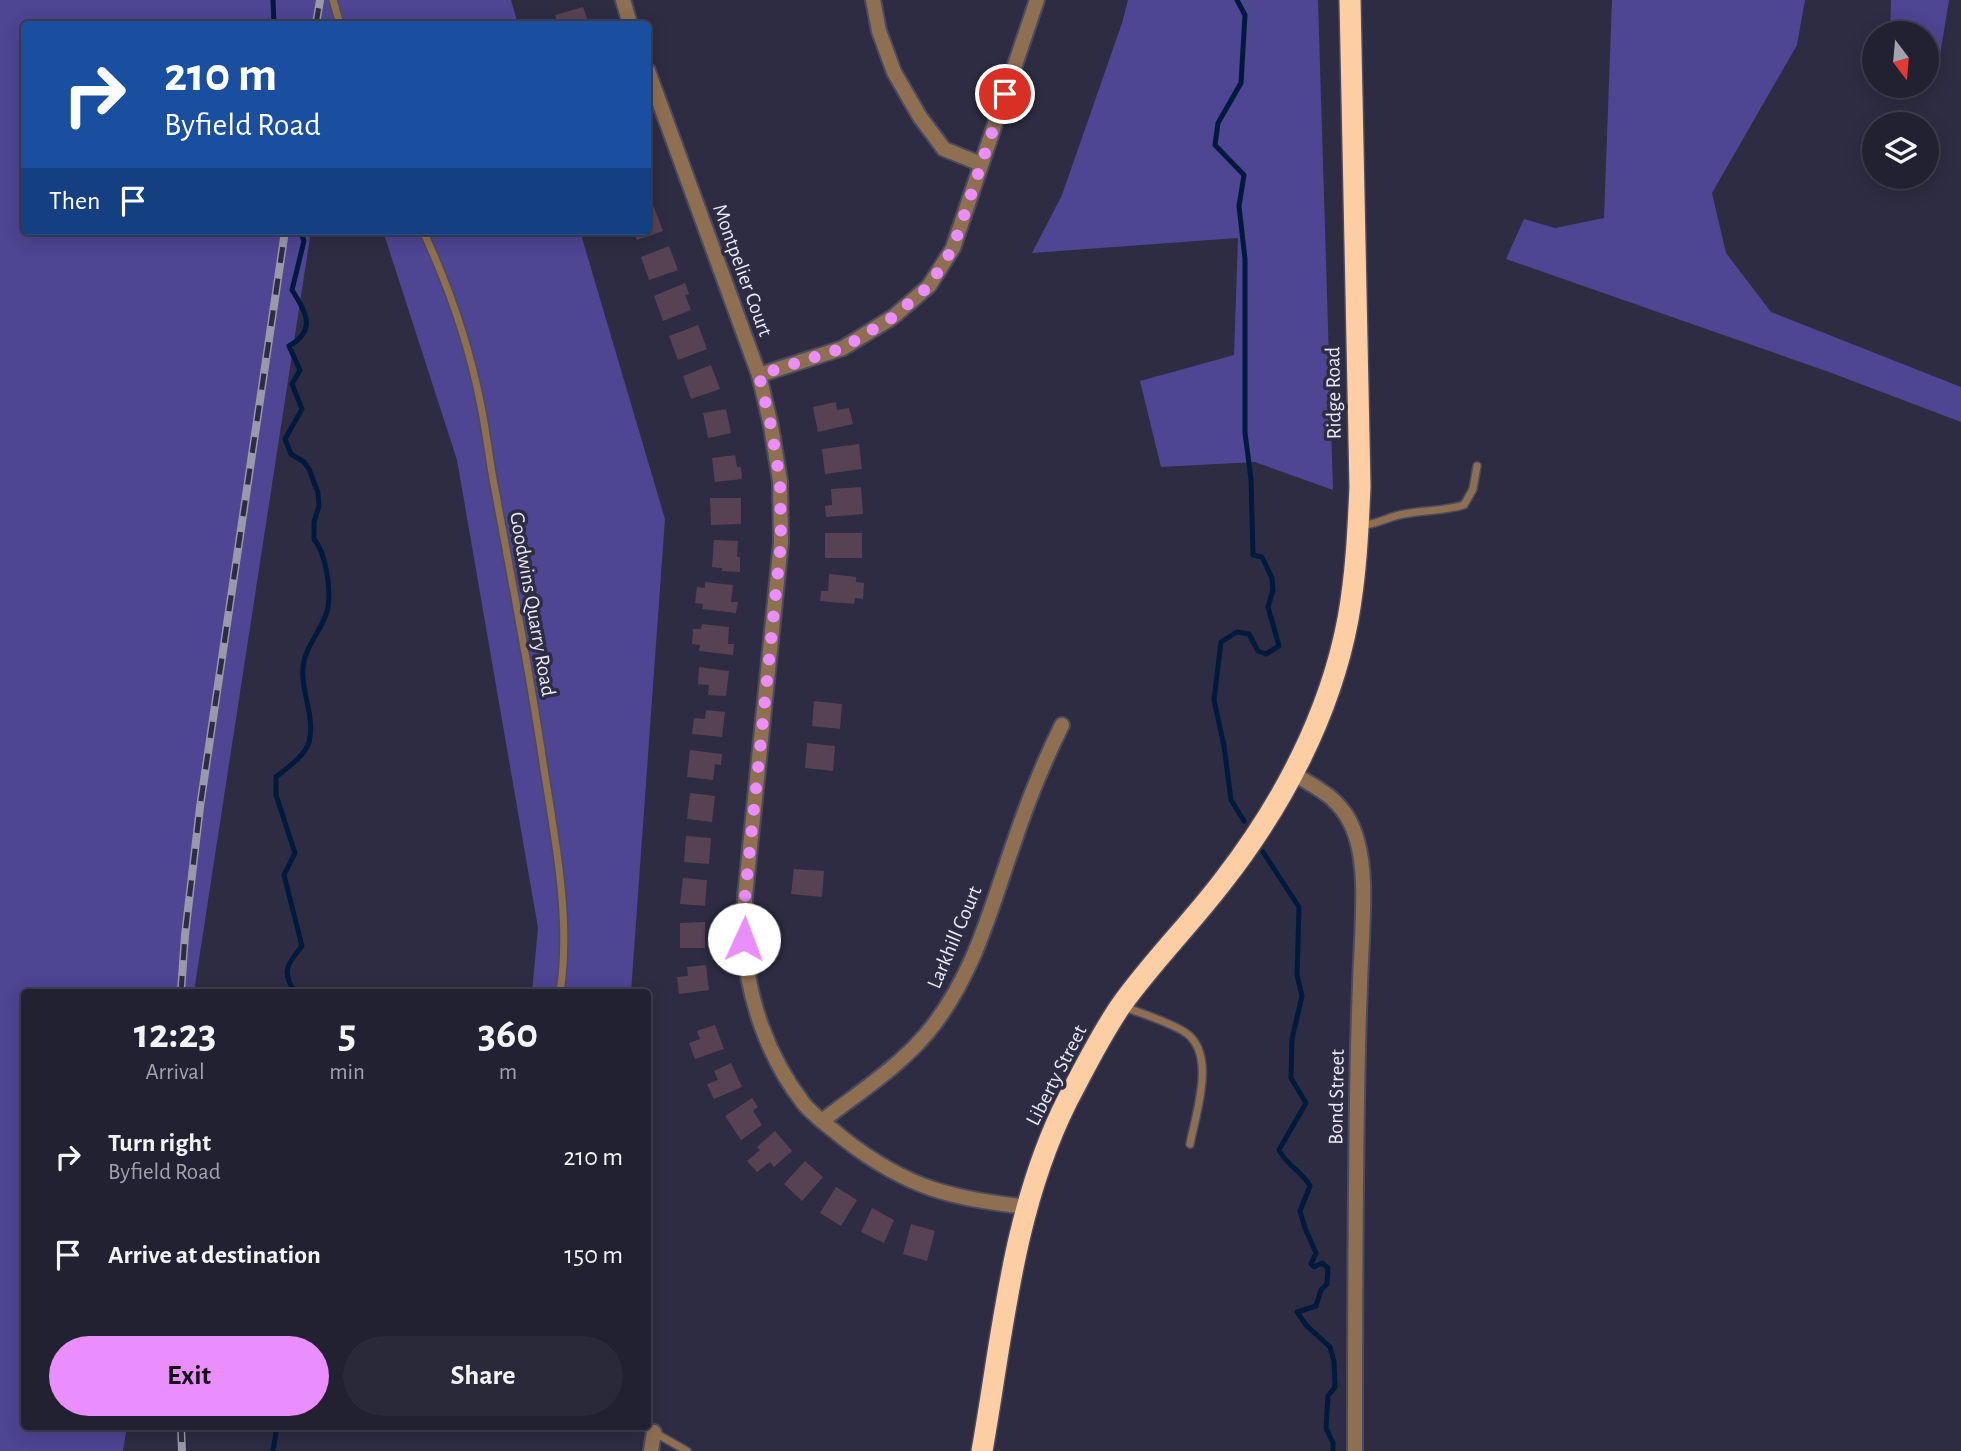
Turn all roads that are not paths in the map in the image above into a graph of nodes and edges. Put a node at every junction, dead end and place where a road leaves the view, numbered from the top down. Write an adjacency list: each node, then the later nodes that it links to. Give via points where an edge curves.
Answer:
1 (333, 0): 6 (lane)
2 (623, 0): 7 (street)
3 (873, 0): 9 (street, via 894,72 920,117 944,149)
4 (1037, 0): 9 (street)
5 (1350, 0): 13 (highway, Ridge Road)
6 (339, 21)
7 (629, 21)
8 (651, 79): 11 (street, Montpelier Court)
9 (981, 164): 11 (street, via 953,248 929,286 893,317 843,348)
10 (425, 235): 16 (lane, Goodwins Quarry Road, via 461,324 482,407 553,830 564,947)
11 (759, 375): 18 (street, Montpelier Court, via 780,481 781,542 744,939 754,1002 765,1035 783,1073)
12 (1477, 466): 13 (lane, via 1464,505)
13 (1359, 525): 15 (highway, Ridge Road, via 1353,587 1338,660)
14 (1062, 725): 18 (street, Larkhill Court, via 1037,776 968,968 951,1001 896,1064)
15 (1293, 774): 17 (highway, Liberty Street, via 1222,883); 26 (street, Bond Street, via 1326,792 1341,807 1357,840 1361,865)
16 (560, 989)
17 (1121, 1006): 19 (lane, via 1194,1039 1203,1067); 20 (highway, Liberty Street, via 1066,1104)
18 (822, 1121): 20 (street, Montpelier Court, via 866,1156 914,1182 957,1196)
19 (1190, 1144)
20 (1027, 1207): 25 (highway, Liberty Street, via 1006,1296)
21 (649, 1430): 23 (street)
22 (651, 1430): 24 (lane)
23 (651, 1451)
24 (687, 1451)
25 (982, 1451)
26 (1355, 1451)

